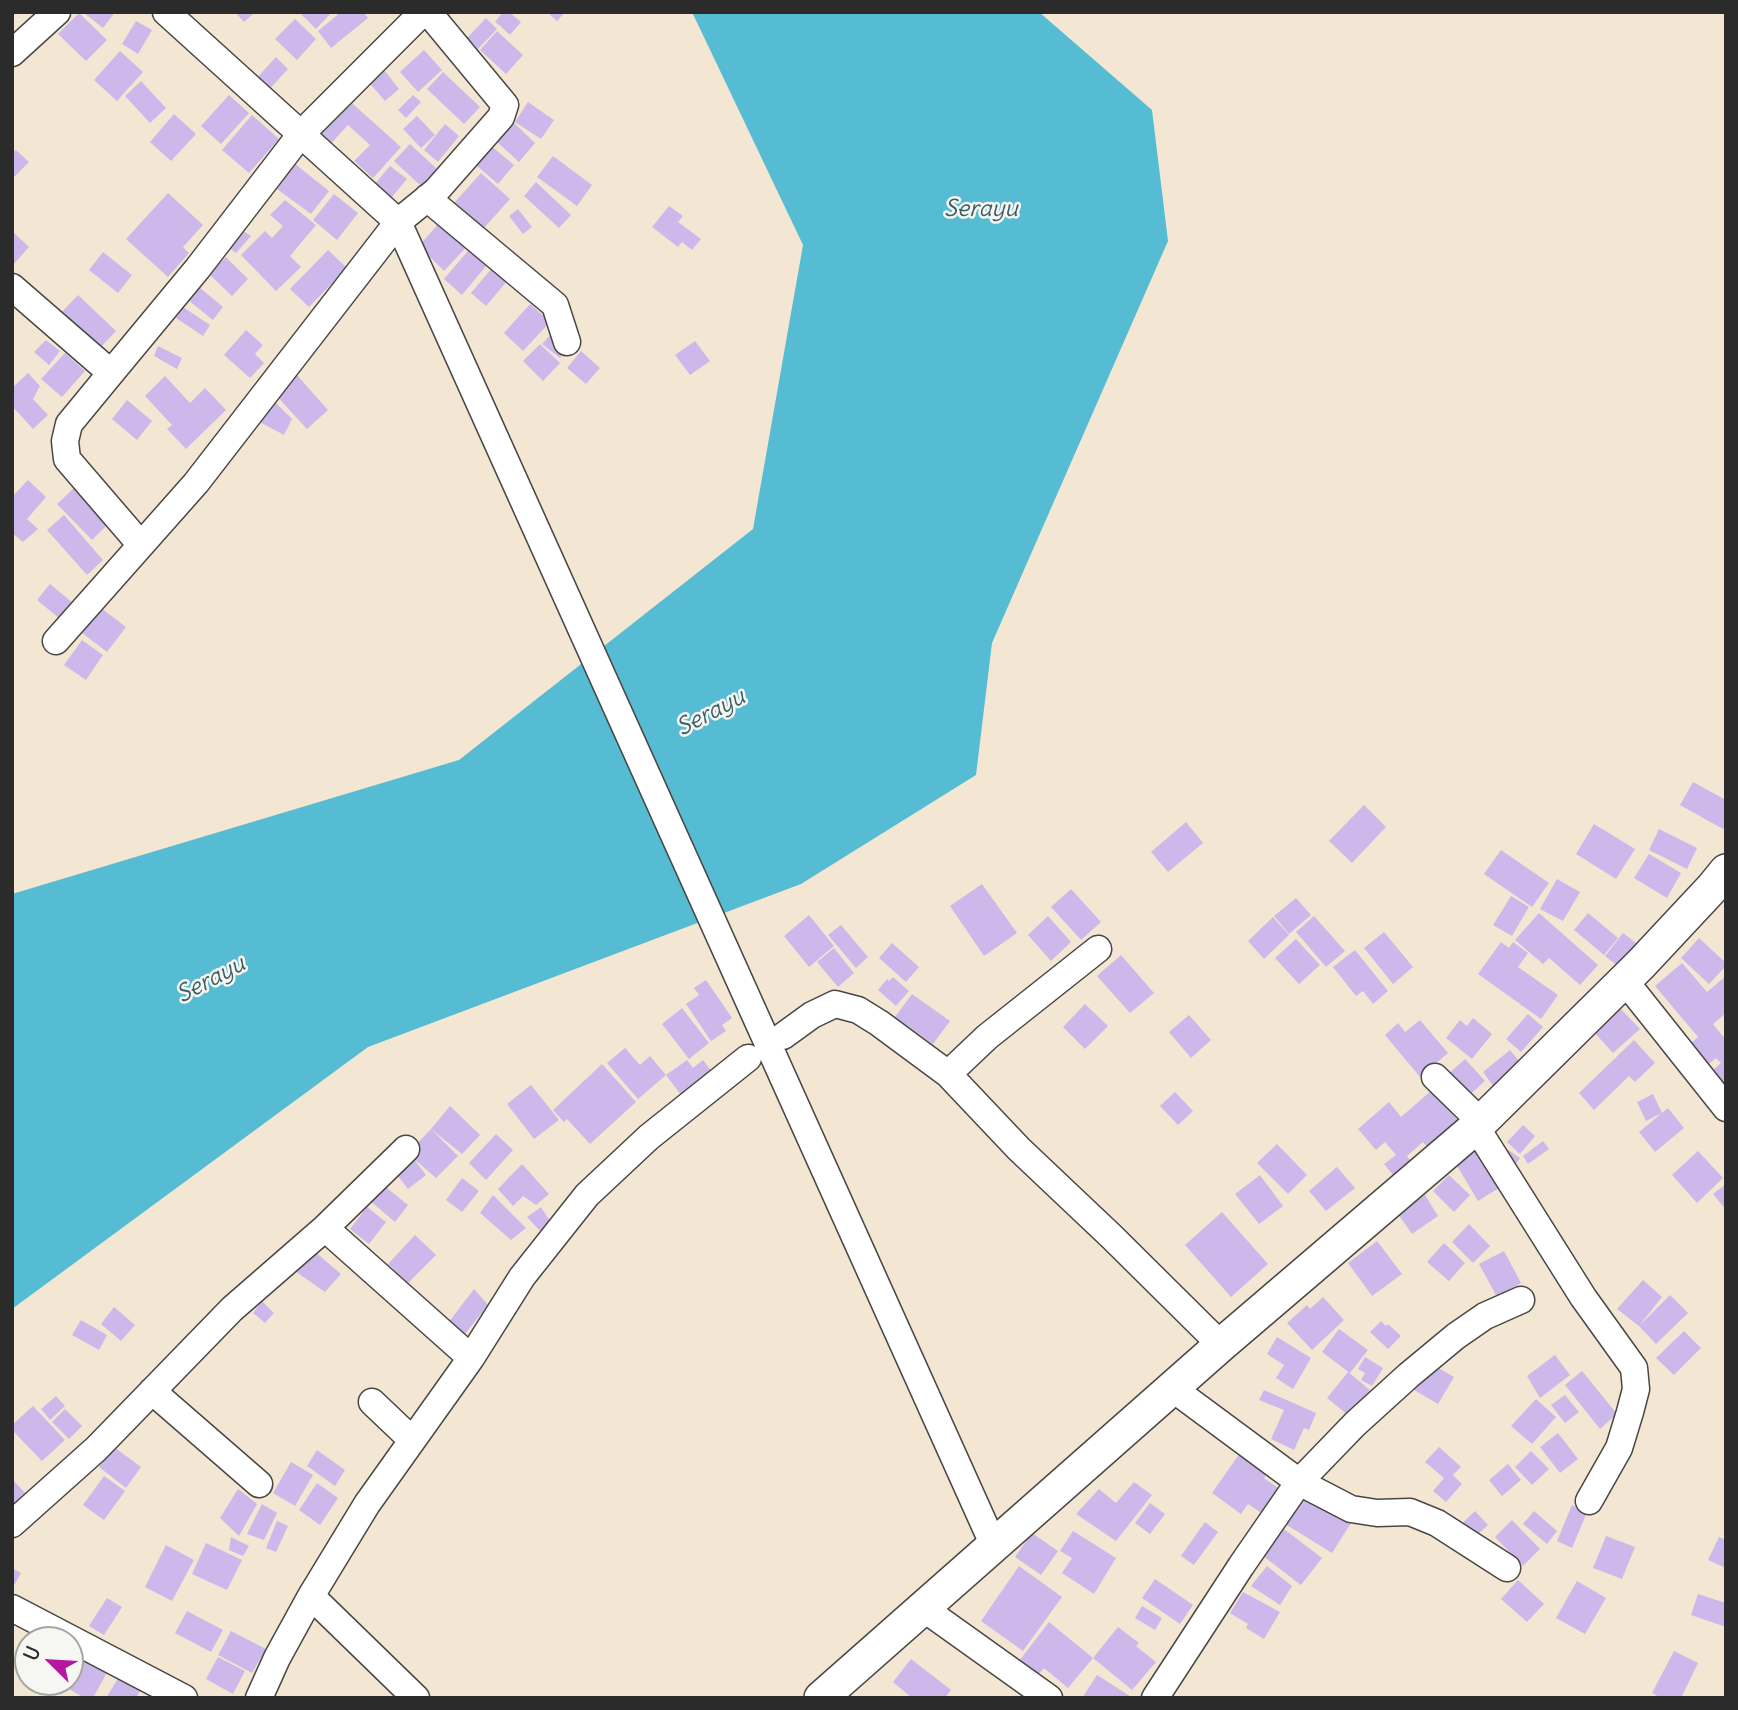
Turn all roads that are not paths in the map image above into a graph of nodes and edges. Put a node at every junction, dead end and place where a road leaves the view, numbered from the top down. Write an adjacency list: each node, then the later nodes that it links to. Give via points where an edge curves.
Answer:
1 (57, 12): 4 (street)
2 (425, 12): 5 (street); 6 (street, via 505,105 501,117)
3 (181, 17): 5 (street)
4 (12, 53)
5 (301, 134): 7 (street); 10 (street)
6 (427, 198): 7 (street); 9 (street, via 555,305)
7 (398, 222): 11 (street, via 196,483); 35 (street)
8 (12, 287): 10 (street)
9 (567, 342)
10 (111, 373): 11 (street, via 69,424 67,459)
11 (141, 545): 12 (street)
12 (56, 641)
13 (1722, 883): 15 (main road)
14 (1098, 949): 18 (street)
15 (1625, 981): 20 (street); 21 (main road)
16 (783, 1036): 18 (street, via 835,1004 858,1010 879,1023)
17 (748, 1058): 26 (street, via 649,1137 587,1195 522,1277)
18 (948, 1074): 25 (street)
19 (1435, 1077): 21 (street)
20 (1726, 1108)
21 (1479, 1124): 25 (main road); 33 (street, via 1583,1297 1634,1368 1636,1390 1619,1448)
22 (406, 1149): 23 (street)
23 (325, 1228): 26 (street); 28 (street, via 232,1309)
24 (1521, 1300): 31 (street, via 1485,1315 1456,1336 1355,1424)
25 (1221, 1345): 27 (main road)
26 (471, 1358): 30 (street)
27 (1172, 1388): 31 (street); 35 (main road)
28 (152, 1391): 32 (street); 34 (street)
29 (372, 1402): 30 (street)
30 (412, 1440): 37 (street)
31 (1299, 1482): 36 (street, via 1350,1509 1410,1512 1437,1523); 45 (street)
32 (259, 1483)
33 (1589, 1501)
34 (12, 1524)
35 (994, 1546): 39 (main road)
36 (1507, 1567)
37 (312, 1596): 41 (street); 42 (street)
38 (12, 1608): 40 (street)
39 (923, 1608): 43 (main road); 44 (street)
40 (184, 1698)
41 (259, 1698)
42 (416, 1698)
43 (821, 1698)
44 (1049, 1698)
45 (1155, 1698)

